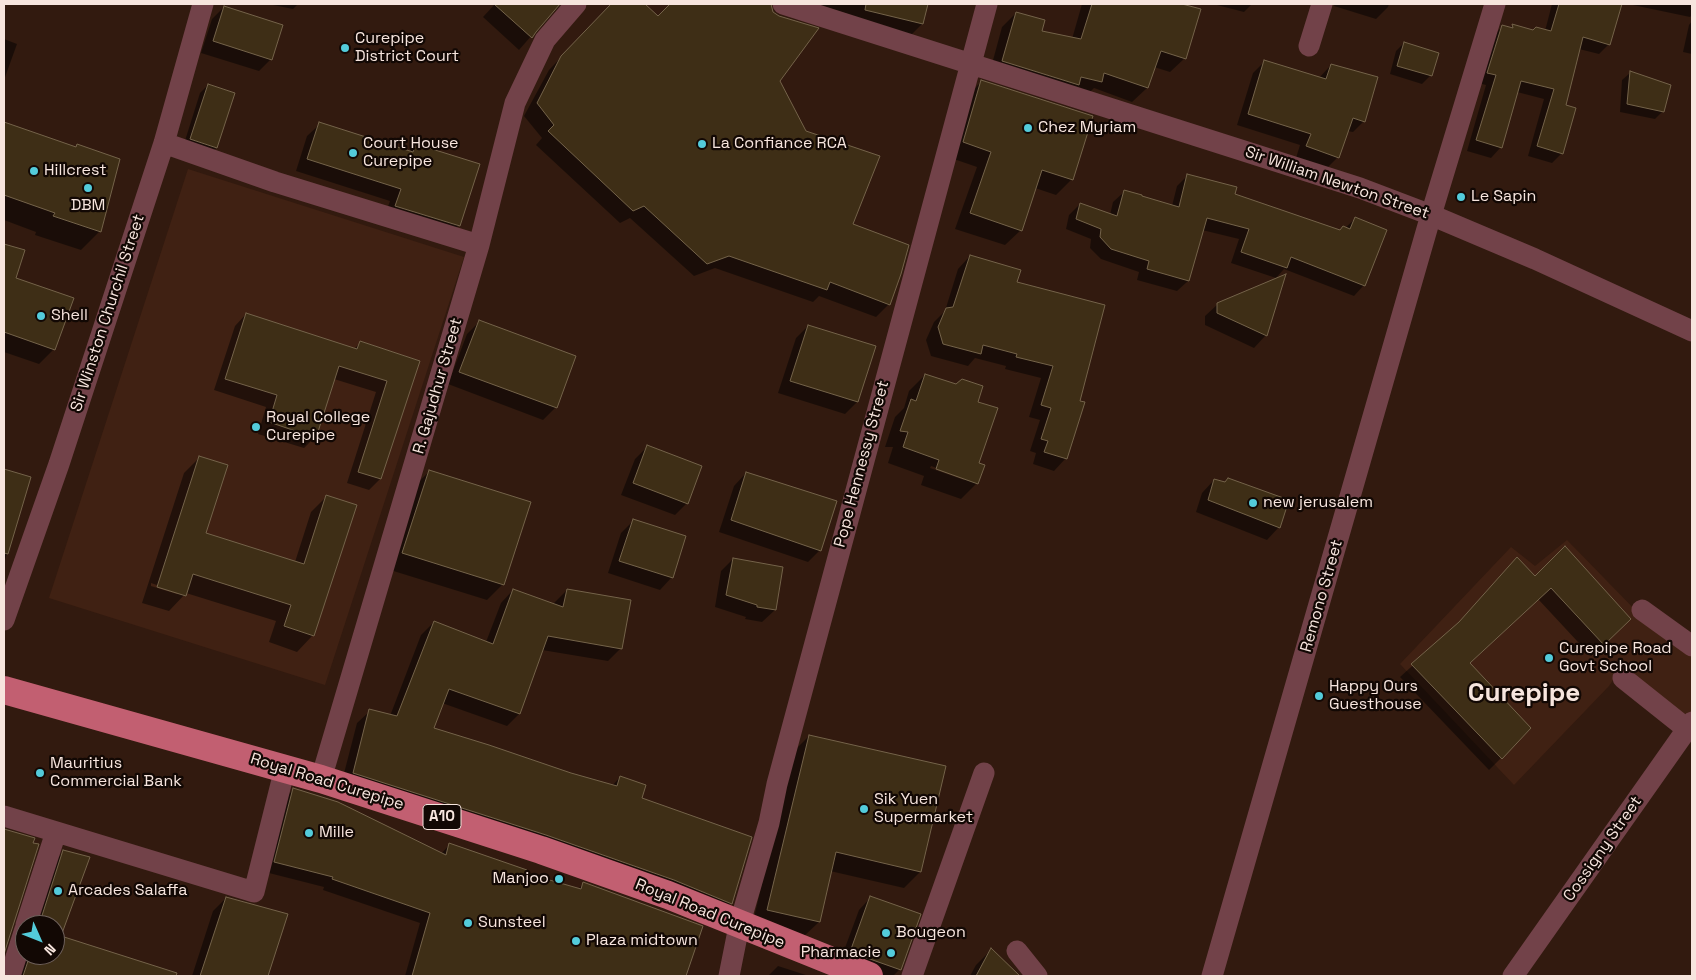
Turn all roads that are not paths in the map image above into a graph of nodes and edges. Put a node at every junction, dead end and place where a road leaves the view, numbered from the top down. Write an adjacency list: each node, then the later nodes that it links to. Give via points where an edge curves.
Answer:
1 (203, 4): 9 (street, Sir Winston Churchil Street)
2 (576, 4): 11 (street, R. Gajudhur Street, via 545,40 515,103)
3 (783, 4): 8 (street, Sir William Newton Street)
4 (987, 4): 8 (street, Pope Hennessy Street)
5 (1322, 4): 7 (street)
6 (1495, 4): 10 (street, Remono Street)
7 (1310, 46)
8 (970, 65): 10 (street, Sir William Newton Street, via 1360,188); 25 (street, Pope Hennessy Street)
9 (164, 143): 11 (street, via 275,182); 14 (street, Sir Winston Churchil Street, via 59,464)
10 (1431, 215): 12 (street, Sir William Newton Street); 33 (street, Remono Street)
11 (479, 245): 21 (street, R. Gajudhur Street)
12 (1692, 331)
13 (1642, 610): 15 (street)
14 (4, 620)
15 (1692, 646)
16 (1623, 678): 18 (street)
17 (4, 690): 19 (main road, Royal Road Curepipe / A10)
18 (1690, 726): 34 (street, Cossigny Street)
19 (285, 768): 21 (main road, Royal Road Curepipe / A10); 23 (street, via 254,892)
20 (984, 773): 31 (street)
21 (321, 779): 25 (main road, Royal Road Curepipe / A10, via 541,850 668,896)
22 (4, 816): 23 (street)
23 (56, 832): 24 (street)
24 (29, 915)
25 (739, 926): 29 (street, Pope Hennessy Street); 30 (main road, Royal Road Curepipe / A10)
26 (1017, 951): 32 (street)
27 (15, 960): 28 (street)
28 (10, 976)
29 (729, 976)
30 (869, 976)
31 (912, 976)
32 (1037, 976)
33 (1212, 976)
34 (1513, 976)

